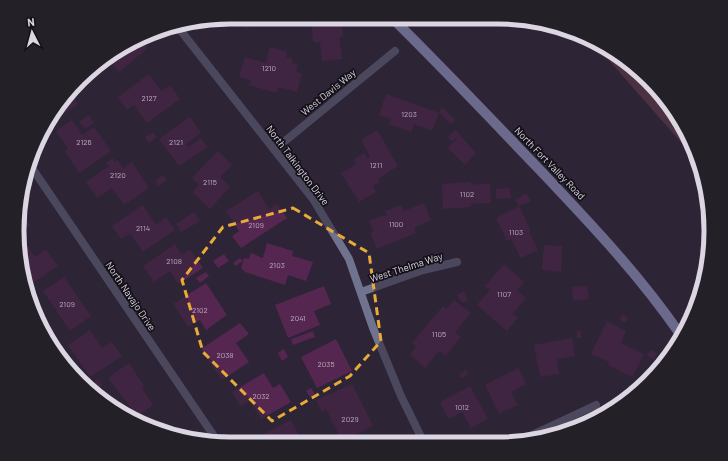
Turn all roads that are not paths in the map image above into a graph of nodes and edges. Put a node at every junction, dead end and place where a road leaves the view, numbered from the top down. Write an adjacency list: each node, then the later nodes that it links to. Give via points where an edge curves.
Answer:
1 (398, 24): 8 (main road, North Fort Valley Road, via 609,243)
2 (180, 30): 4 (street, North Talkington Drive)
3 (395, 51): 4 (street, West Davis Way)
4 (274, 150): 7 (street, North Talkington Drive, via 317,205 349,259)
5 (33, 170): 11 (street, North Navajo Drive)
6 (456, 262): 7 (street, West Thelma Way, via 423,270)
7 (361, 292): 12 (street, North Talkington Drive, via 402,396)
8 (678, 331)
9 (596, 405): 10 (street)
10 (535, 433)
11 (214, 437)
12 (421, 437)

